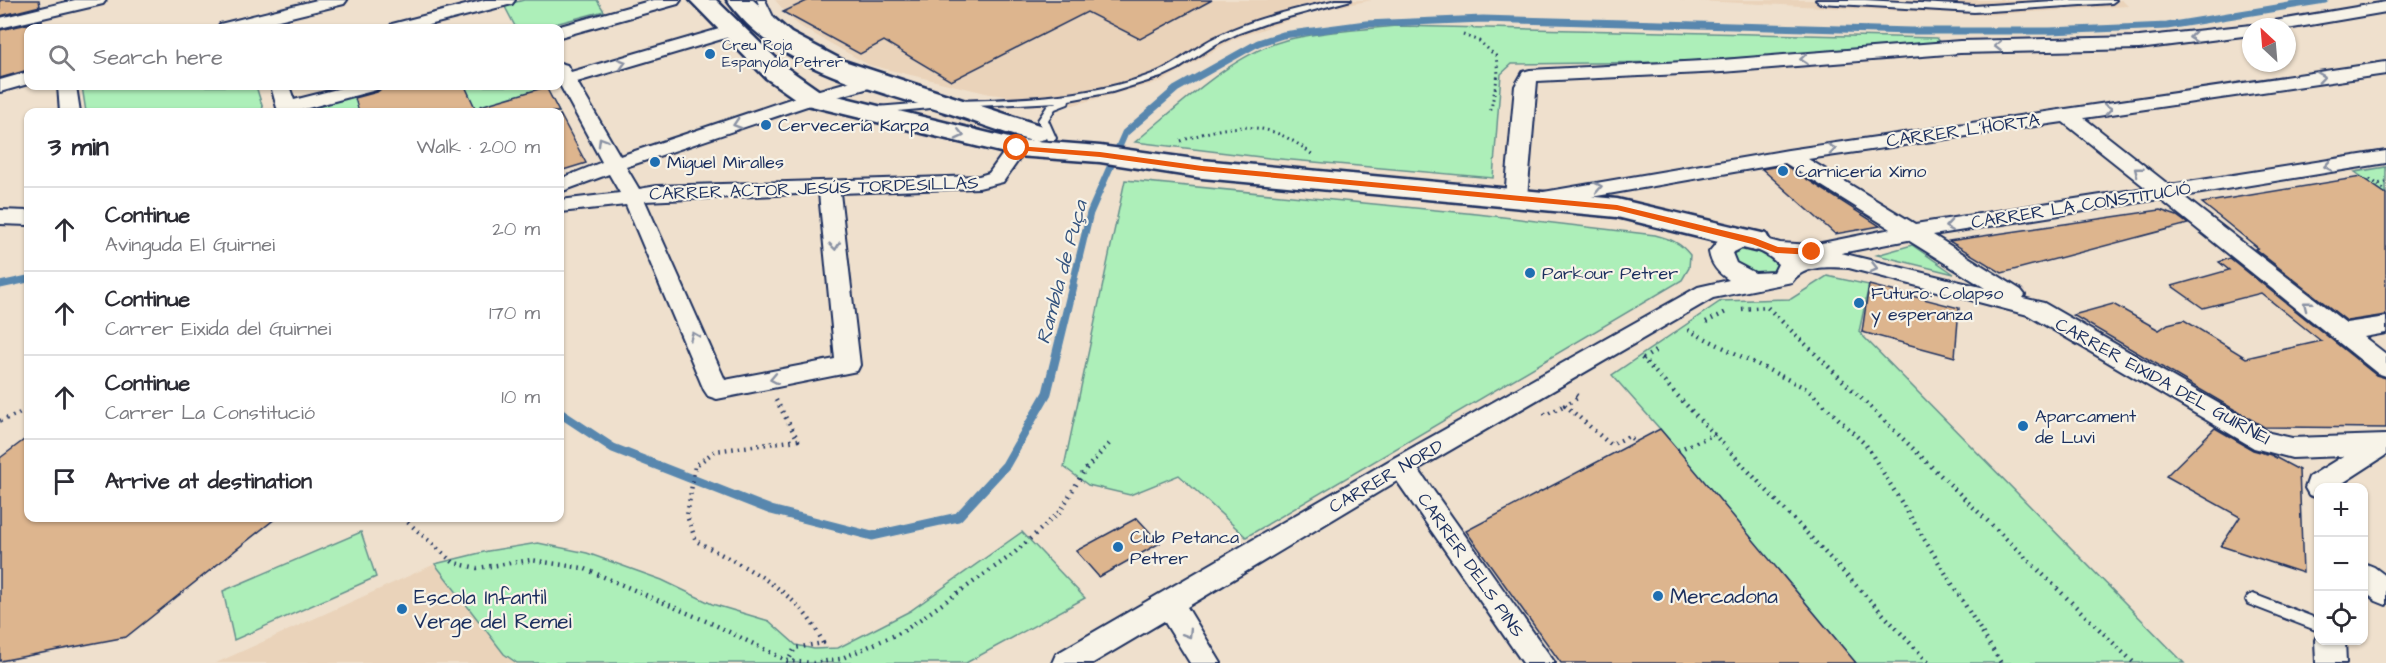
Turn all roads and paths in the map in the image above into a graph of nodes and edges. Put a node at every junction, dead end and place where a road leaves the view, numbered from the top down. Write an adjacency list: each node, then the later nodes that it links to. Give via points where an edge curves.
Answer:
1 (97, 0): 13 (street)
2 (253, 0): 19 (street)
3 (338, 0): 19 (street)
4 (506, 0): 20 (street)
5 (672, 0): 22 (street)
6 (702, 0): 21 (street)
7 (739, 0): 24 (street)
8 (761, 0): 24 (lane)
9 (1347, 0): 36 (lane, via 1252,25 1219,38 1161,74)
10 (1820, 0): 15 (lane, via 1974,9)
11 (2007, 0): 15 (lane)
12 (2112, 0): 15 (lane)
13 (59, 4): 17 (street); 18 (street)
14 (2386, 7): 16 (street)
15 (2028, 8)
16 (2296, 22)
17 (0, 23)
18 (61, 24)
19 (261, 24)
20 (413, 24)
21 (733, 30): 27 (street, one-way to 21); 35 (street, via 775,72)
22 (564, 31)
23 (2242, 31): 58 (street, one-way to 58, via 2139,43 1960,47 1530,76 1525,86)
24 (775, 32): 30 (street, via 805,51)
25 (1463, 34): 42 (path, via 1485,42 1497,54 1499,66)
26 (2386, 68): 43 (street, CARRER L'HORTA, one-way to 26)
27 (564, 73)
28 (564, 77): 51 (street, one-way to 28)
29 (24, 79): 31 (street)
30 (873, 81): 35 (street); 37 (street)
31 (0, 86)
32 (67, 90): 38 (street)
33 (281, 90): 39 (street)
34 (354, 90): 40 (street)
35 (812, 98): 41 (street); 51 (street, one-way to 51)
36 (1079, 98): 37 (lane); 44 (lane, via 1051,107 1043,120)
37 (948, 104): 41 (lane); 44 (street)
38 (70, 108)
39 (287, 108)
40 (287, 108)
41 (862, 111): 46 (street, one-way to 46)
42 (1490, 114)
43 (2067, 115): 49 (street, CARRER L'HORTA, one-way to 43); 56 (street, one-way to 43)
44 (1051, 138): 47 (street)
45 (1180, 141): 48 (path, via 1212,129 1244,126 1283,132)
46 (1017, 148): 47 (street); 54 (street, CARRER ACTOR JESÚS TORDESILLAS, via 996,178 979,182)
47 (1100, 154): 58 (street, via 1138,161)
48 (1314, 156)
49 (1788, 156): 58 (street, CARRER L'HORTA, one-way to 49); 65 (street, CARRER EIXIDA DEL GUIRNEI)
50 (2386, 157): 56 (street, CARRER LA CONSTITUCIÓ, one-way to 56)
51 (615, 164): 52 (street); 57 (street)
52 (564, 184)
53 (2378, 184): 55 (path)
54 (829, 188): 57 (street, CARRER ACTOR JESÚS TORDESILLAS, via 657,192); 80 (street, one-way to 80, via 848,365)
55 (2386, 190)
56 (2163, 191): 65 (street, CARRER LA CONSTITUCIÓ, one-way to 65); 76 (street, one-way to 56)
57 (633, 197): 59 (street, CARRER ACTOR JESÚS TORDESILLAS); 80 (street, one-way to 57, via 717,390)
58 (1528, 198): 63 (street, via 1617,208)
59 (564, 206)
60 (0, 218): 61 (street)
61 (24, 219)
62 (24, 220): 64 (street)
63 (1672, 221): 66 (street); 67 (street)
64 (0, 227)
65 (1911, 232): 66 (street, CARRER LA CONSTITUCIÓ, via 1812,252); 72 (street, CARRER EIXIDA DEL GUIRNEI)
66 (1766, 246): 67 (street, CARRER LA CONSTITUCIÓ, via 1743,240 1725,245); 68 (street, via 1789,264)
67 (1720, 260): 69 (street, via 1733,274); 70 (street)
68 (1788, 271): 69 (street, CARRER EIXIDA DEL GUIRNEI, via 1776,281); 72 (street, CARRER EIXIDA DEL GUIRNEI, one-way to 72, via 1817,259 1849,261)
69 (1754, 282): 70 (street, CARRER NORD)
70 (1706, 292): 91 (street, CARRER NORD)
71 (1740, 309): 106 (path, via 1767,307)
72 (2036, 309): 89 (street, CARRER EIXIDA DEL GUIRNEI, via 2263,441 2292,448)
73 (1731, 310): 75 (path)
74 (2386, 325): 76 (street)
75 (1688, 330): 77 (path); 105 (path, via 1807,389 1866,445)
76 (2342, 332): 79 (street)
77 (1679, 335)
78 (1661, 347): 86 (path, via 1643,359)
79 (2386, 367)
80 (766, 381): 100 (path, via 798,440 715,451 695,466 687,516 696,541 785,592 820,631 823,643 795,648)
81 (1573, 392): 82 (path, via 1579,397)
82 (1565, 405): 84 (path); 87 (path, via 1611,445 1629,436)
83 (24, 412): 85 (path)
84 (1546, 415)
85 (0, 421)
86 (1715, 434): 90 (path); 104 (path)
87 (1636, 442)
88 (1109, 444): 100 (path, via 1084,471 1060,512 1044,528 940,608 894,636 840,659)
89 (2383, 445): 92 (street)
90 (1678, 450)
91 (1401, 466): 97 (street, CARRER NORD); 103 (street, CARRER DELS PINS)
92 (2324, 483)
93 (408, 522): 100 (path, via 454,562 477,568 531,560 583,568)
94 (2368, 577): 95 (street)
95 (2386, 592)
96 (2253, 600): 98 (lane)
97 (1170, 605): 101 (street, CARRER NORD); 102 (street, one-way to 102)
98 (2314, 624)
99 (2330, 645): 107 (street)
100 (788, 661)
101 (1067, 663)
102 (1206, 663)
103 (1540, 663)
104 (1929, 663)
105 (2001, 663)
106 (2134, 663)
107 (2331, 663)

